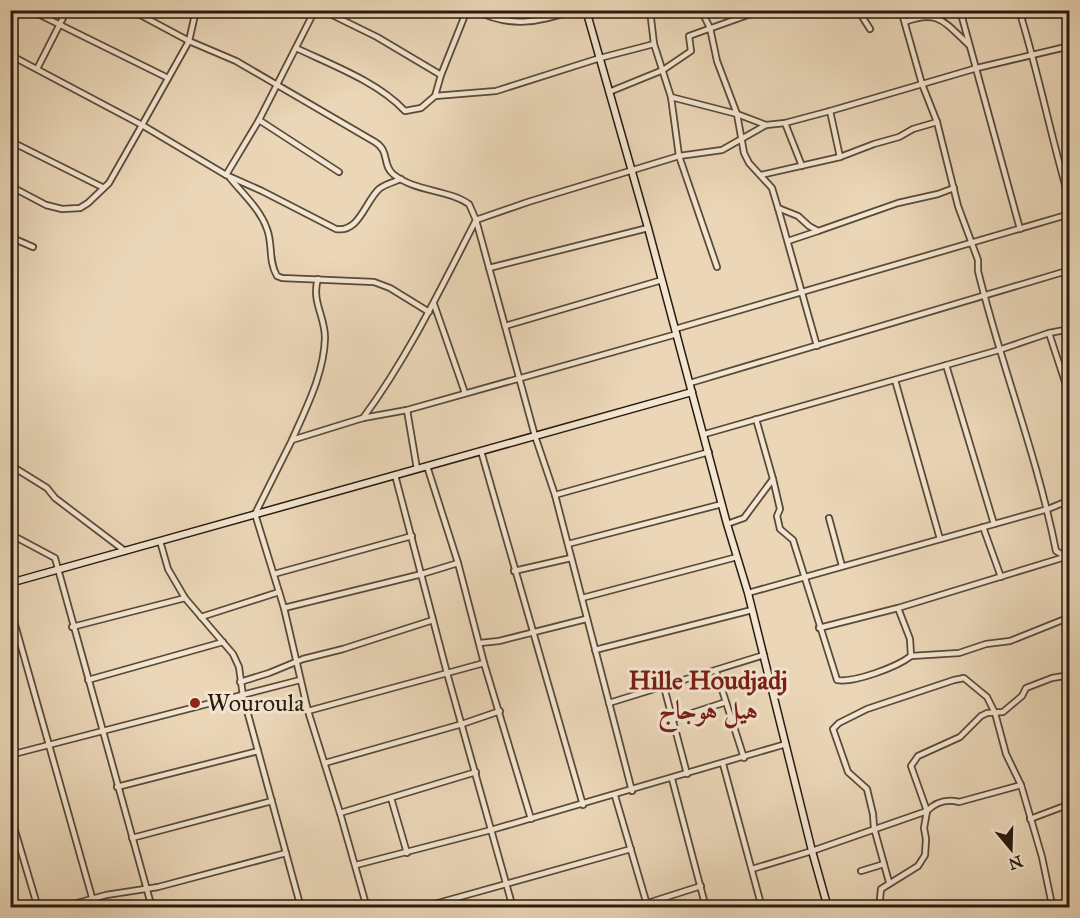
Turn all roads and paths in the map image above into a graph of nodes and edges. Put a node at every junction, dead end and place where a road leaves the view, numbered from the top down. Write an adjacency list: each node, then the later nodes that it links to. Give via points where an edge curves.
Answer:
1 (30, 10): 19 (street)
2 (67, 10): 19 (street)
3 (131, 10): 22 (street)
4 (196, 10): 22 (street)
5 (315, 10): 25 (street)
6 (322, 10): 33 (street)
7 (467, 10): 33 (street)
8 (475, 10): 9 (street, via 490,19 529,22)
9 (574, 10)
10 (586, 10): 29 (street)
11 (650, 10): 23 (street)
12 (701, 10): 20 (street)
13 (858, 10): 21 (street)
14 (901, 10): 18 (street)
15 (960, 10): 24 (street)
16 (1019, 10): 27 (street)
17 (772, 11): 20 (street, via 759,11)
18 (905, 22): 24 (street, via 922,15 940,19); 36 (street)
19 (58, 26): 31 (street); 34 (street)
20 (710, 28): 32 (street, via 689,36 691,51); 41 (street, via 717,61)
21 (870, 29)
22 (189, 41): 34 (street); 35 (street)
23 (654, 44): 29 (street); 32 (street)
24 (971, 47): 30 (street)
25 (296, 48): 35 (street); 38 (street, via 367,81 405,111 421,108)
26 (1069, 48): 27 (street)
27 (1033, 54): 30 (street); 60 (street)
28 (10, 55): 31 (street)
29 (600, 58): 37 (street); 38 (street, via 496,91)
30 (977, 68): 36 (street); 65 (street)
31 (37, 69): 45 (street)
32 (663, 70): 37 (street); 39 (street)
33 (441, 75): 38 (street)
34 (168, 78): 45 (street)
35 (277, 83): 42 (street); 56 (street, via 380,145 389,170)
36 (921, 84): 40 (street); 43 (street)
37 (609, 92): 53 (street)
38 (435, 96)
39 (671, 98): 41 (street); 49 (street)
40 (830, 111): 44 (street); 50 (street)
41 (737, 114): 46 (street); 48 (street)
42 (259, 120): 52 (street); 54 (street)
43 (937, 122): 50 (street); 59 (street)
44 (784, 123): 46 (street); 51 (street)
45 (142, 125): 54 (street); 58 (street, via 109,183)
46 (766, 125): 48 (street)
47 (10, 141): 58 (street)
48 (740, 141): 49 (street, via 722,150); 55 (street, via 749,163)
49 (679, 156): 53 (street); 71 (street)
50 (840, 157): 51 (street)
51 (802, 166): 55 (street)
52 (339, 172)
53 (632, 172): 63 (street); 64 (street)
54 (228, 175): 56 (street, via 341,230 355,223 377,191); 74 (street, via 267,226 277,276)
55 (761, 176): 61 (street, via 772,188)
56 (401, 179): 63 (street, via 466,202)
57 (10, 186): 58 (street, via 46,205 71,210 88,203)
58 (102, 187)
59 (954, 188): 66 (street); 69 (street)
60 (1070, 202)
61 (778, 208): 66 (street, via 798,216); 68 (street)
62 (1070, 214): 65 (street)
63 (476, 220): 72 (street); 78 (street)
64 (648, 228): 72 (street); 75 (street)
65 (1020, 229): 69 (street)
66 (818, 231): 68 (street)
67 (10, 237): 70 (street)
68 (788, 241): 76 (street)
69 (972, 244): 76 (street); 77 (street)
70 (33, 248)
71 (717, 267)
72 (489, 268): 80 (street)
73 (1070, 270): 77 (street)
74 (318, 279): 79 (street, via 374,282); 98 (street, via 314,291 325,336 320,369)
75 (662, 280): 80 (street); 82 (street)
76 (800, 292): 82 (street); 84 (street)
77 (985, 296): 84 (street); 85 (street)
78 (434, 304): 79 (street); 91 (street)
79 (429, 312): 94 (street)
80 (505, 326): 87 (street)
81 (1070, 329): 83 (street)
82 (676, 332): 87 (street); 89 (street)
83 (1049, 333): 85 (street); 92 (street)
84 (817, 346): 89 (street)
85 (999, 350): 86 (street); 109 (street)
86 (945, 365): 88 (street); 113 (street)
87 (519, 378): 91 (street); 97 (street)
88 (895, 380): 95 (street); 117 (street)
89 (690, 382): 90 (street)
90 (692, 392): 96 (street); 97 (street)
91 (465, 393): 93 (street)
92 (1069, 393)
93 (407, 410): 94 (street); 103 (street)
94 (363, 418): 98 (street)
95 (756, 419): 96 (street); 105 (street)
96 (705, 434): 100 (street)
97 (535, 436): 99 (street); 106 (street)
98 (292, 440): 110 (street)
99 (482, 451): 102 (street); 127 (street)
100 (709, 452): 106 (street); 108 (street)
101 (10, 465): 120 (street, via 47,488)
102 (427, 466): 103 (street); 124 (street)
103 (417, 469): 104 (street)
104 (395, 475): 110 (street); 116 (street)
105 (773, 479): 112 (street, via 744,518); 130 (street, via 780,529 793,540)
106 (555, 495): 119 (street)
107 (1070, 500): 109 (street)
108 (722, 504): 112 (street); 119 (street)
109 (1048, 509): 113 (street); 123 (street, via 1056,551)
110 (255, 514): 118 (street); 128 (street)
111 (829, 518): 125 (street)
112 (727, 524): 121 (street)
113 (994, 524): 114 (street)
114 (983, 527): 117 (street); 131 (street)
115 (10, 534): 126 (street, via 55,558)
116 (412, 536): 128 (street); 129 (street)
117 (940, 539): 125 (street)
118 (160, 541): 120 (street); 136 (street, via 168,569)
119 (567, 544): 122 (street)
120 (125, 550): 126 (street)
121 (737, 557): 134 (street); 135 (street)
122 (571, 558): 127 (street); 135 (street)
123 (1067, 558): 131 (street)
124 (458, 563): 129 (street); 149 (street)
125 (842, 566): 130 (street)
126 (58, 569): 132 (street); 145 (street)
127 (514, 571): 147 (street)
128 (274, 574): 133 (street)
129 (422, 574): 138 (street); 144 (street)
130 (803, 577): 134 (street); 146 (street)
131 (1001, 577): 139 (street)
132 (10, 583)
133 (279, 592): 138 (street); 141 (street)
134 (748, 593): 140 (street)
135 (582, 597): 143 (street)
136 (185, 598): 141 (street); 145 (street)
137 (10, 607): 171 (street)
138 (284, 608): 153 (street)
139 (898, 608): 146 (street); 152 (street, via 910,639)
140 (752, 610): 150 (street); 151 (street)
141 (201, 617): 148 (street)
142 (1070, 617): 152 (street, via 1010,641 958,653)
143 (586, 619): 147 (street); 150 (street)
144 (434, 620): 153 (street); 156 (street)
145 (72, 627): 158 (street)
146 (819, 628): 152 (street, via 837,680 874,672)
147 (533, 632): 149 (street); 188 (street)
148 (223, 642): 158 (street); 160 (street, via 235,660)
149 (480, 643): 154 (street)
150 (595, 650): 164 (street)
151 (764, 655): 155 (street); 172 (street)
152 (911, 656)
153 (296, 662): 159 (street); 160 (street)
154 (484, 663): 156 (street); 166 (street)
155 (716, 671): 161 (street); 163 (street)
156 (447, 673): 165 (street); 169 (street)
157 (1070, 675): 167 (street, via 1026,688 1010,708)
158 (88, 680): 170 (street)
159 (300, 680): 162 (street); 165 (street)
160 (240, 681): 162 (street)
161 (664, 687): 164 (street); 168 (street)
162 (243, 696): 170 (street); 173 (street)
163 (726, 702): 168 (street); 175 (street)
164 (609, 703): 183 (street)
165 (308, 711): 176 (street)
166 (500, 711): 169 (street); 192 (street)
167 (995, 713): 181 (street, via 1006,754); 189 (street, via 981,716 960,737 913,761 911,766); 194 (street, via 987,696 968,680 959,678 867,709 835,726 833,732 848,772 867,789)
168 (674, 719): 179 (street)
169 (462, 724): 176 (street); 178 (street)
170 (102, 732): 171 (street); 182 (street)
171 (49, 744): 174 (street); 209 (street)
172 (786, 744): 175 (street); 198 (street)
173 (258, 751): 182 (street); 186 (street)
174 (10, 755)
175 (744, 758): 177 (street)
176 (325, 763): 190 (street)
177 (723, 764): 179 (street); 203 (street)
178 (476, 772): 185 (street); 195 (street)
179 (687, 774): 180 (street)
180 (672, 779): 183 (street); 207 (street)
181 (1021, 785): 189 (street, via 959,802 934,804); 193 (street)
182 (117, 787): 196 (street)
183 (632, 790): 184 (street)
184 (615, 796): 188 (street); 197 (street)
185 (391, 798): 190 (street); 200 (street)
186 (272, 801): 196 (street); 199 (street)
187 (1070, 804): 193 (street)
188 (583, 805): 192 (street)
189 (927, 811): 194 (street); 205 (street, via 925,855 918,866)
190 (340, 813): 202 (street)
191 (10, 814): 215 (street)
192 (531, 819): 195 (street)
193 (1030, 819): 213 (street)
194 (874, 828): 198 (street); 201 (street)
195 (491, 830): 200 (street); 206 (street)
196 (132, 838): 208 (street)
197 (631, 849): 206 (street); 211 (street)
198 (812, 851): 203 (street); 212 (street)
199 (286, 853): 208 (street); 214 (street)
200 (407, 853): 202 (street)
201 (884, 864): 204 (street); 205 (street)
202 (356, 865): 220 (street)
203 (752, 869): 225 (street)
204 (861, 871)
205 (889, 882): 227 (street, via 880,889)
206 (506, 883): 221 (street); 222 (street)
207 (701, 886): 211 (street); 224 (street)
208 (147, 889): 209 (street); 218 (street)
209 (92, 898): 216 (street); 217 (street)
210 (1070, 903): 213 (street)
211 (647, 905): 223 (street)
212 (828, 905): 226 (street)
213 (1052, 905): 228 (street)
214 (301, 906): 219 (street)
215 (38, 908)
216 (59, 908)
217 (95, 908)
218 (152, 908)
219 (292, 908)
220 (367, 908)
221 (420, 908)
222 (513, 908)
223 (632, 908)
224 (706, 908)
225 (762, 908)
226 (813, 908)
227 (879, 908)
228 (1027, 908)

